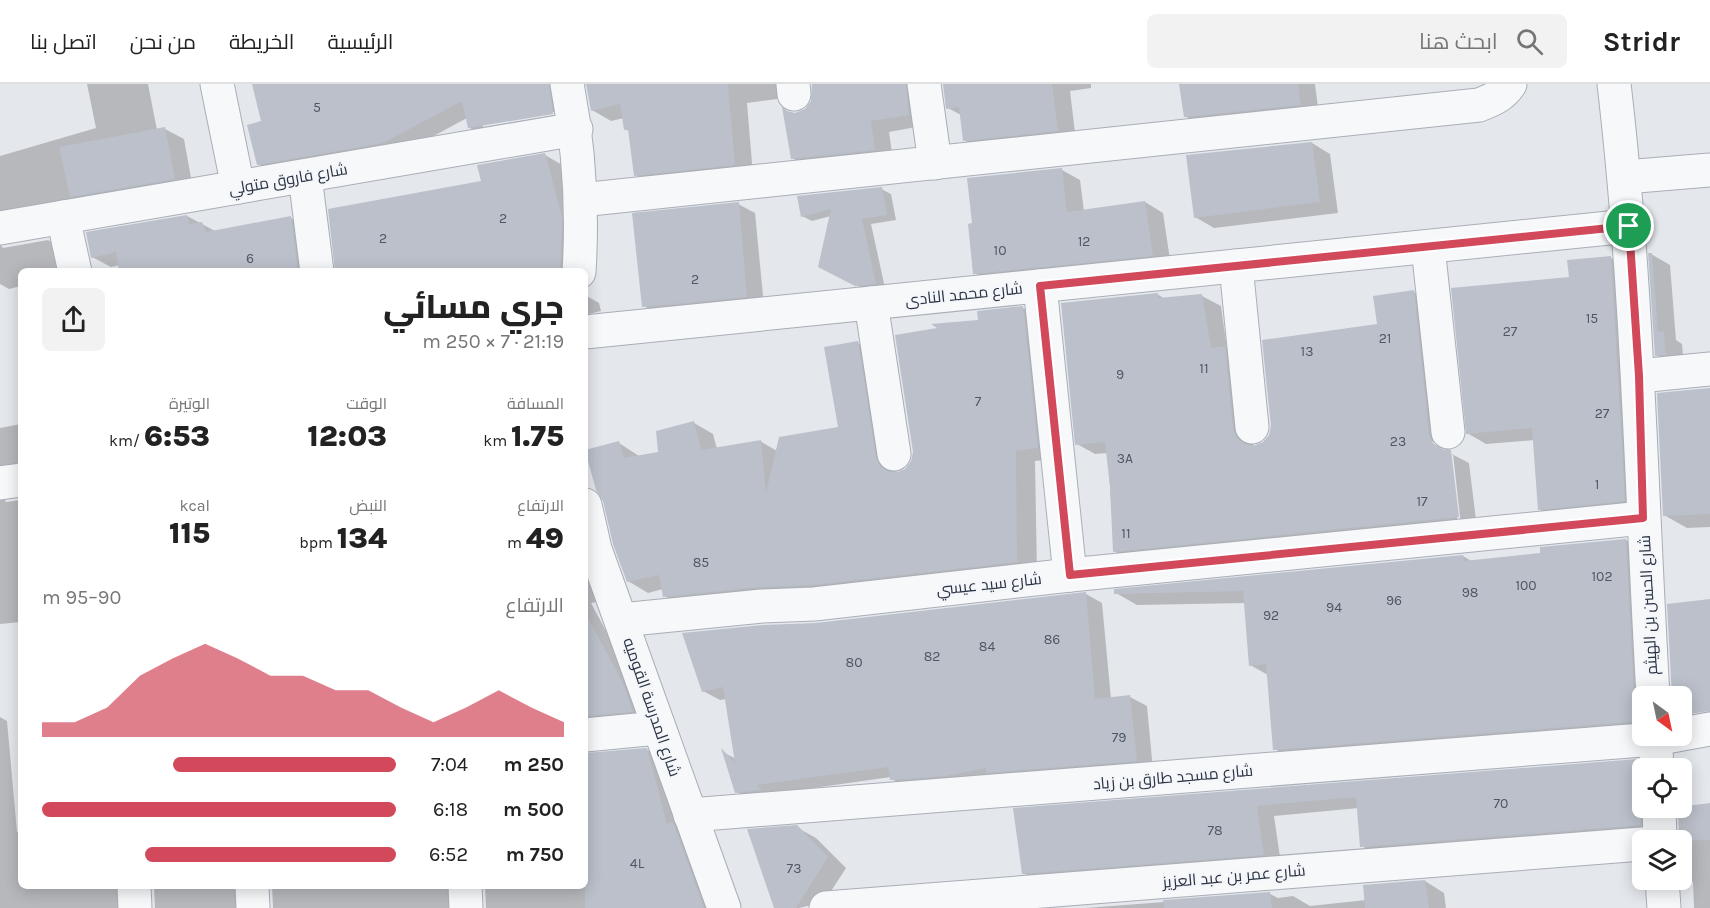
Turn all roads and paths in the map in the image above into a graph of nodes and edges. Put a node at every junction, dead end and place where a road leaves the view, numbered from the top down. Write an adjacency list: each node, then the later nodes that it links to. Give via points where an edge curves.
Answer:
1 (217, 84): 11 (street)
2 (567, 84): 6 (street)
3 (924, 84): 7 (street)
4 (1510, 84): 7 (street, via 1504,93 1479,105)
5 (1614, 84): 10 (street, شارع الحسن بن الهيثم)
6 (576, 129): 9 (street, شارع فاروق متولي); 12 (street)
7 (935, 163): 12 (street)
8 (1710, 170): 10 (street)
9 (305, 176): 11 (street, شارع فاروق متولي); 19 (street)
10 (1625, 177): 14 (street, شارع الحسن بن الهيثم)
11 (238, 187): 13 (street, شارع فاروق متولي)
12 (580, 200): 20 (street)
13 (63, 217): 15 (street, شارع فاروق متولي); 18 (street)
14 (1629, 226): 16 (street, شارع محمد النادى); 25 (street, شارع الحسن بن الهيثم)
15 (0, 228)
16 (1428, 247): 17 (street, شارع محمد النادى); 27 (street)
17 (1236, 266): 21 (street, شارع محمد النادى); 26 (street)
18 (74, 268)
19 (316, 268)
20 (579, 268)
21 (1040, 286): 22 (street, شارع محمد النادى); 33 (street)
22 (871, 303): 23 (street, شارع محمد النادى); 28 (street)
23 (588, 332)
24 (1710, 369): 25 (street)
25 (1639, 376): 32 (street, شارع الحسن بن الهيثم)
26 (1252, 427)
27 (1448, 432)
28 (894, 454)
29 (18, 480): 30 (street)
30 (0, 483)
31 (588, 518): 34 (street, شارع المدرسة القوميه)
32 (1643, 518): 33 (street, شارع سيد عيسي); 35 (street, شارع الحسن بن الهيثم)
33 (1070, 575): 34 (street, شارع سيد عيسي, via 814,604)
34 (621, 620): 36 (street, شارع المدرسة القوميه)
35 (1652, 686)
36 (658, 728): 39 (street); 41 (street, شارع المدرسة القوميه)
37 (1710, 729): 38 (street, شارع مسجد طارق بن زياد)
38 (1692, 734)
39 (588, 735)
40 (1632, 744): 41 (street, شارع مسجد طارق بن زياد)
41 (690, 815): 50 (street, شارع المدرسة القوميه)
42 (1632, 845): 51 (street, شارع عمر بن عبد العزيز)
43 (134, 889): 47 (street)
44 (252, 889): 48 (street)
45 (465, 889): 49 (street)
46 (1663, 890): 52 (street)
47 (135, 908)
48 (253, 908)
49 (466, 908)
50 (724, 908)
51 (826, 908)
52 (1664, 908)

